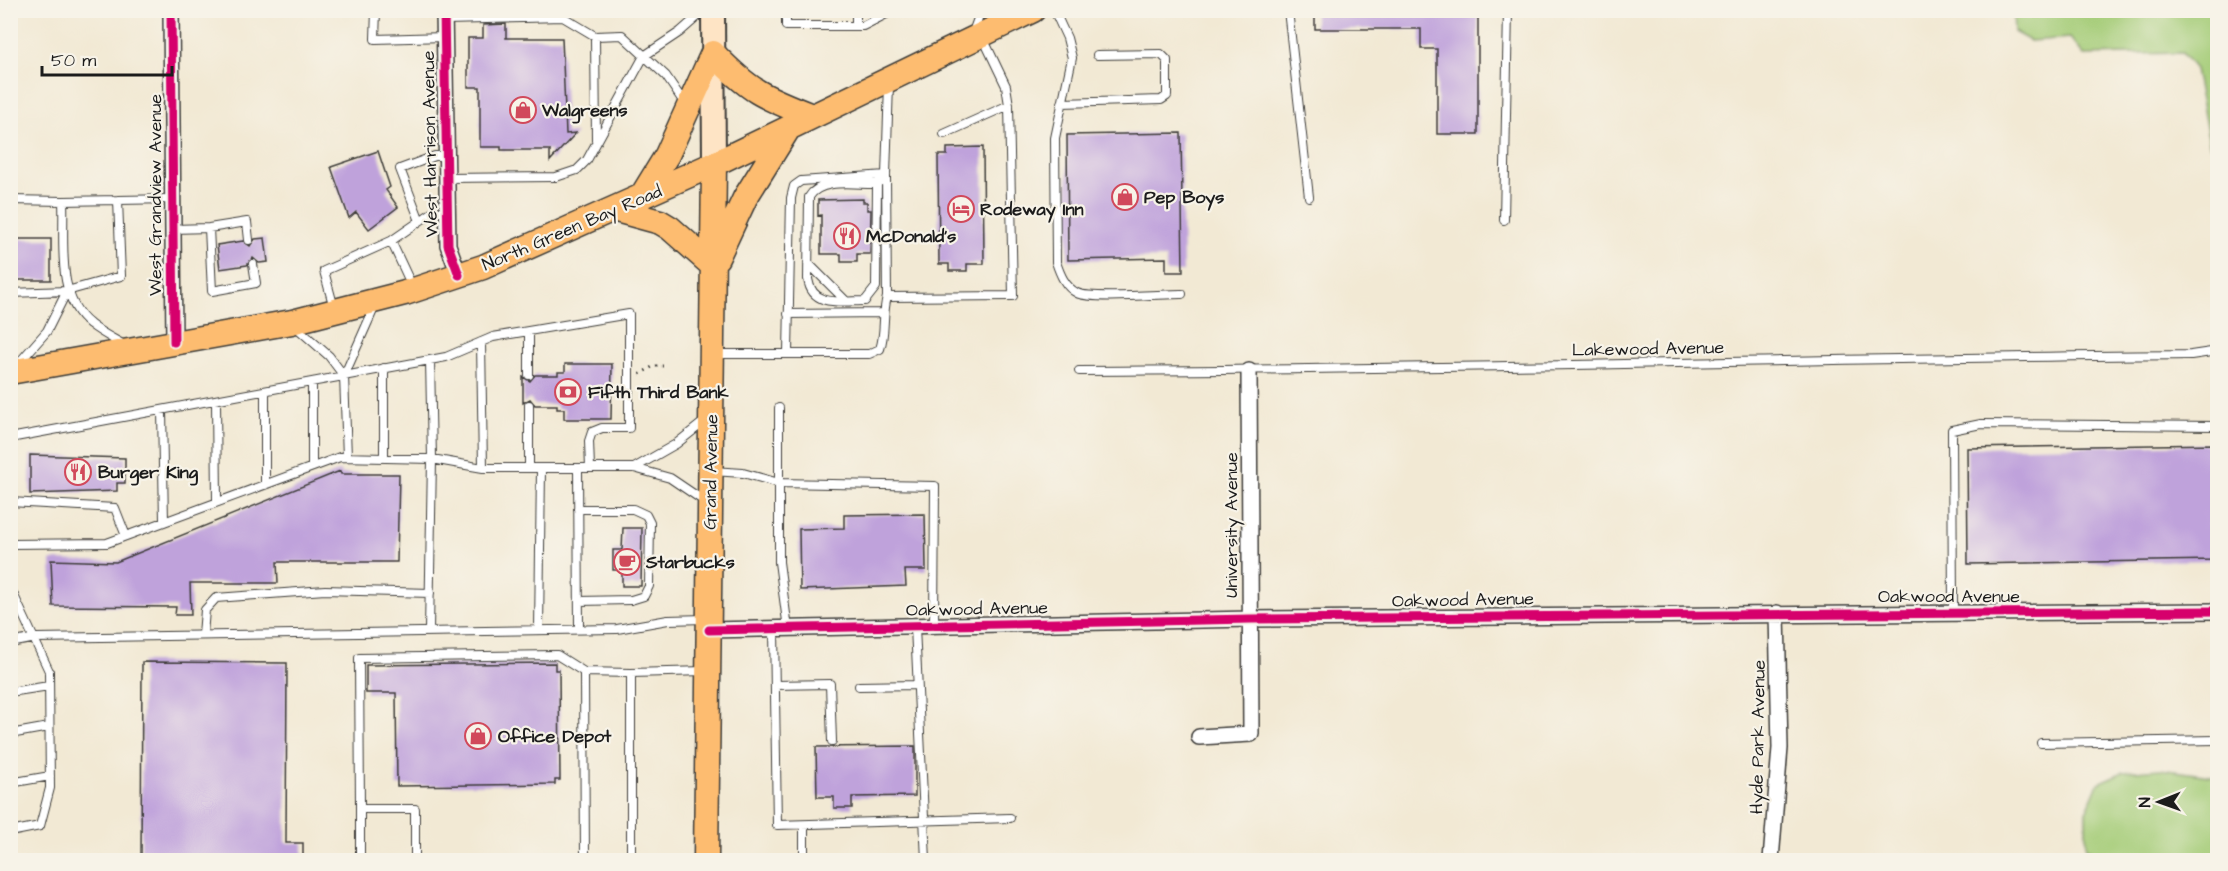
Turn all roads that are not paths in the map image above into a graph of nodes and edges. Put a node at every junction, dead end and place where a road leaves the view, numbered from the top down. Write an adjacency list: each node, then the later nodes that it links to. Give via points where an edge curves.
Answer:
1 (171, 10): 35 (street, West Grandview Avenue)
2 (376, 10): 16 (lane, via 375,39)
3 (705, 10): 20 (lane)
4 (713, 10): 18 (main road, Grand Avenue)
5 (786, 10): 14 (lane, via 786,26)
6 (856, 10): 14 (lane)
7 (894, 10): 14 (lane)
8 (981, 10): 17 (lane)
9 (1033, 10): 17 (main road, North Green Bay Road)
10 (1054, 10): 22 (lane, via 1072,58)
11 (1288, 10): 34 (lane)
12 (1508, 10): 42 (lane)
13 (445, 15): 15 (lane, via 563,17); 16 (street, West Harrison Avenue)
14 (856, 26)
15 (595, 36): 20 (lane, via 622,35); 28 (lane)
16 (445, 38): 29 (street, West Harrison Avenue)
17 (976, 38): 21 (main road, North Green Bay Road); 23 (lane, via 1006,86)
18 (713, 53): 24 (main road); 25 (main road, via 755,93); 30 (main road, Grand Avenue)
19 (1097, 55): 22 (lane, via 1161,54 1167,60 1167,96 1161,100)
20 (644, 56): 24 (lane, via 666,76); 28 (lane)
21 (889, 79): 25 (main road, North Green Bay Road); 31 (lane)
22 (1062, 103): 55 (lane, via 1055,138 1056,262 1065,284 1082,296)
23 (1009, 105): 27 (lane); 56 (lane, via 1013,296)
24 (687, 108): 36 (main road, via 667,154)
25 (812, 116): 26 (main road, North Green Bay Road)
26 (789, 128): 30 (main road, North Green Bay Road); 50 (main road, via 745,198)
27 (944, 134)
28 (596, 141): 32 (lane, via 577,170 556,177)
29 (447, 156): 32 (street, West Harrison Avenue); 43 (lane, via 435,156 400,169)
30 (714, 165): 36 (main road, North Green Bay Road); 50 (main road, Grand Avenue)
31 (886, 175): 33 (lane); 56 (lane); 61 (lane, via 801,181 794,186)
32 (447, 178): 41 (street, West Harrison Avenue)
33 (877, 184): 48 (lane, via 823,185 813,191 809,197); 58 (lane, via 876,287 865,301)
34 (1309, 197)
35 (172, 199): 38 (lane); 45 (street, West Grandview Avenue)
36 (640, 199): 40 (main road, North Green Bay Road)
37 (10, 200): 39 (lane)
38 (118, 200): 39 (lane); 53 (lane, via 121,276)
39 (63, 201): 53 (lane)
40 (616, 210): 50 (main road, via 660,222); 51 (main road, North Green Bay Road, via 525,251)
41 (447, 212): 43 (lane, via 432,212); 51 (street, West Harrison Avenue, via 448,245)
42 (1504, 220)
43 (420, 221): 47 (lane)
44 (209, 228): 45 (lane); 46 (lane, via 247,222); 49 (lane, via 212,291 256,283)
45 (172, 229): 64 (street, West Grandview Avenue)
46 (249, 240)
47 (391, 241): 52 (lane); 59 (lane, via 324,271)
48 (808, 263): 58 (lane); 58 (lane, via 812,292 827,301)
49 (253, 264)
50 (713, 266): 68 (main road, Grand Avenue)
51 (459, 275): 52 (main road, North Green Bay Road)
52 (414, 290): 57 (main road, North Green Bay Road)
53 (67, 291): 54 (lane); 66 (lane, via 75,308 89,323); 74 (lane, via 47,331)
54 (10, 293)
55 (1182, 294)
56 (887, 297): 60 (lane)
57 (377, 301): 59 (main road, North Green Bay Road); 76 (lane)
58 (846, 301)
59 (335, 312): 62 (main road, North Green Bay Road)
60 (882, 313): 61 (lane); 69 (lane, via 883,340 876,352)
61 (788, 314): 69 (lane)
62 (292, 322): 64 (main road, North Green Bay Road); 76 (lane, via 329,356)
63 (529, 331): 65 (lane); 75 (lane); 94 (lane, via 629,314 629,428 592,432)
64 (174, 342): 66 (main road, North Green Bay Road)
65 (481, 342): 70 (lane); 90 (lane)
66 (133, 350): 74 (main road, North Green Bay Road)
67 (2217, 351): 73 (lane, Lakewood Avenue, via 2191,355)
68 (713, 354): 69 (lane); 83 (main road, Grand Avenue)
69 (788, 354)
70 (430, 360): 71 (lane); 88 (lane)
71 (384, 368): 76 (lane); 87 (lane)
72 (1079, 371): 73 (lane, Lakewood Avenue)
73 (1249, 371): 112 (street, University Avenue)
74 (11, 372)
75 (529, 375)
76 (344, 376): 77 (lane); 86 (lane)
77 (312, 382): 78 (lane); 89 (lane)
78 (265, 391): 79 (lane); 98 (lane)
79 (216, 400): 82 (lane); 100 (lane)
80 (529, 405): 91 (lane)
81 (778, 408): 97 (lane)
82 (162, 410): 85 (lane); 103 (lane)
83 (712, 416): 95 (lane, via 676,444); 96 (main road, Grand Avenue)
84 (2217, 426): 110 (lane, via 1981,424 1952,430)
85 (10, 438)
86 (347, 457): 87 (lane); 89 (lane)
87 (384, 458): 88 (lane)
88 (432, 459): 90 (lane); 107 (lane)
89 (312, 467): 98 (lane)
90 (483, 468): 91 (lane)
91 (529, 468): 92 (lane)
92 (541, 468): 93 (lane); 118 (lane)
93 (578, 468): 94 (lane); 102 (lane)
94 (590, 468): 95 (lane)
95 (634, 468): 101 (lane, via 670,478)
96 (711, 471): 97 (lane, via 743,473); 101 (main road, Grand Avenue)
97 (779, 483): 115 (lane, via 935,486); 117 (lane)
98 (265, 485): 100 (lane)
99 (10, 502): 104 (lane, via 116,508)
100 (217, 502): 103 (lane)
101 (711, 506): 113 (main road, Grand Avenue)
102 (578, 509): 108 (lane); 108 (lane, via 633,509 646,515 650,523 649,586 644,596)
103 (164, 522): 104 (lane)
104 (126, 536): 105 (lane, via 107,543)
105 (10, 543)
106 (11, 588): 121 (lane)
107 (430, 593): 119 (lane); 120 (lane, via 325,590 216,598 205,610)
108 (579, 601): 116 (lane)
109 (2217, 611): 110 (street, Oakwood Avenue)
110 (1953, 612): 111 (street, Oakwood Avenue)
111 (1777, 614): 112 (street, Oakwood Avenue); 151 (street, Hyde Park Avenue, via 1780,748)
112 (1251, 619): 115 (street, Oakwood Avenue); 133 (street, University Avenue, via 1251,734)
113 (709, 625): 116 (lane, via 668,620 617,629); 117 (street, Oakwood Avenue); 123 (main road, Grand Avenue)
114 (915, 627): 115 (street, Oakwood Avenue); 117 (street, Oakwood Avenue); 127 (lane)
115 (934, 627)
116 (579, 629): 118 (lane)
117 (781, 629): 126 (lane)
118 (539, 630): 119 (lane)
119 (429, 631): 120 (lane)
120 (203, 635): 121 (lane)
121 (36, 638): 122 (lane); 128 (lane, via 49,671)
122 (10, 643)
123 (709, 671): 125 (lane); 148 (main road, Grand Avenue)
124 (585, 672): 125 (lane); 139 (lane, via 557,655 359,658); 146 (lane)
125 (631, 673): 147 (lane)
126 (775, 685): 135 (lane, via 830,684); 142 (lane, via 777,825)
127 (917, 685): 129 (lane); 141 (lane)
128 (49, 686): 130 (lane); 131 (lane)
129 (859, 686)
130 (10, 692)
131 (49, 727): 132 (lane); 137 (lane)
132 (10, 734)
133 (1199, 737)
134 (2217, 740): 136 (lane)
135 (832, 741)
136 (2041, 743)
137 (50, 776): 138 (lane); 143 (lane, via 40,826)
138 (10, 783)
139 (360, 809): 144 (lane); 145 (lane, via 415,809)
140 (1010, 818): 141 (lane)
141 (924, 820): 142 (lane); 150 (lane)
142 (804, 825): 149 (lane)
143 (10, 832)
144 (360, 861)
145 (415, 861)
146 (585, 861)
147 (631, 861)
148 (706, 861)
149 (804, 861)
150 (926, 861)
151 (1771, 861)

